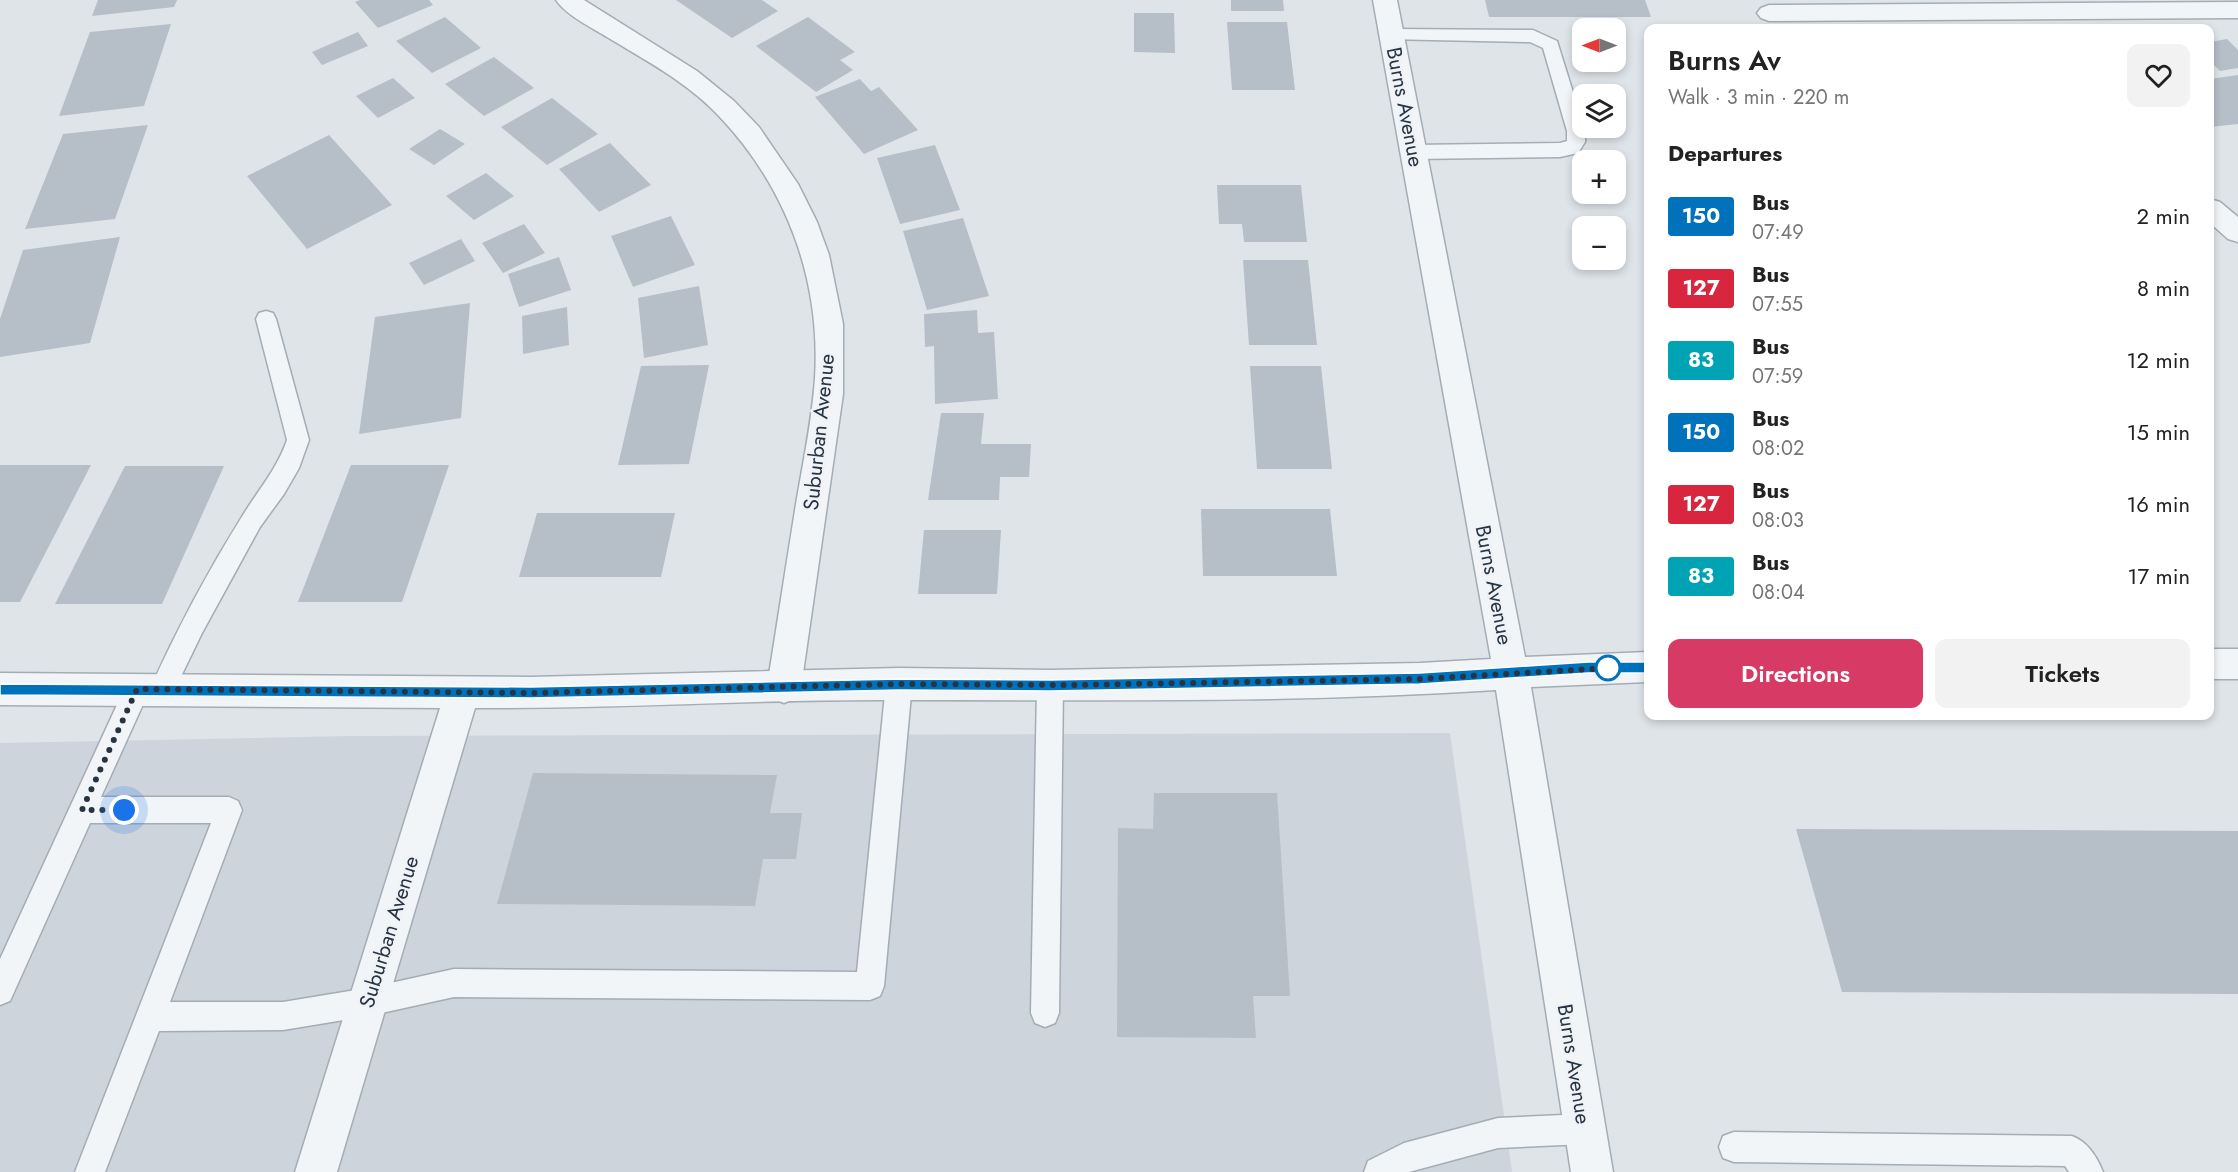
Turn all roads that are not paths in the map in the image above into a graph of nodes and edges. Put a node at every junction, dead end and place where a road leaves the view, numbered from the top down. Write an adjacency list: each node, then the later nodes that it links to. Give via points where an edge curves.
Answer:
1 (568, 0): 17 (street, Suburban Avenue, via 686,76 724,107 765,151 791,193 812,240 825,291 830,360)
2 (1385, 0): 6 (street, Burns Avenue)
3 (2238, 10): 5 (street)
4 (1769, 13): 5 (street, via 1937,9)
5 (2023, 20)
6 (1391, 35): 7 (street, Burns Avenue); 7 (lane, via 1533,36 1551,45 1576,131 1576,142 1571,148 1560,150)
7 (1413, 152): 14 (street, Burns Avenue)
8 (2214, 212): 9 (street)
9 (2238, 232)
10 (266, 319): 19 (lane, via 298,440 291,461 193,625)
11 (2214, 664): 12 (street)
12 (2238, 664)
13 (1644, 667): 14 (street)
14 (1511, 673): 16 (street, via 1420,679); 26 (street, Burns Avenue)
15 (899, 684): 16 (street); 17 (street); 23 (lane, via 870,986 454,983)
16 (1050, 686): 24 (lane)
17 (784, 687): 20 (street)
18 (0, 689): 19 (street)
19 (149, 689): 20 (street); 21 (lane)
20 (462, 693): 23 (street, Suburban Avenue)
21 (82, 810): 22 (lane); 25 (lane, via 229,810)
22 (0, 991)
23 (368, 1002): 25 (lane, via 284,1016); 29 (street, Suburban Avenue)
24 (1045, 1013)
25 (150, 1017): 28 (lane)
26 (1585, 1129): 30 (lane, via 1498,1133 1404,1158); 31 (street, Burns Avenue)
27 (1734, 1147): 32 (lane, via 2072,1151)
28 (90, 1172)
29 (316, 1172)
30 (1379, 1172)
31 (1592, 1172)
32 (2088, 1172)

